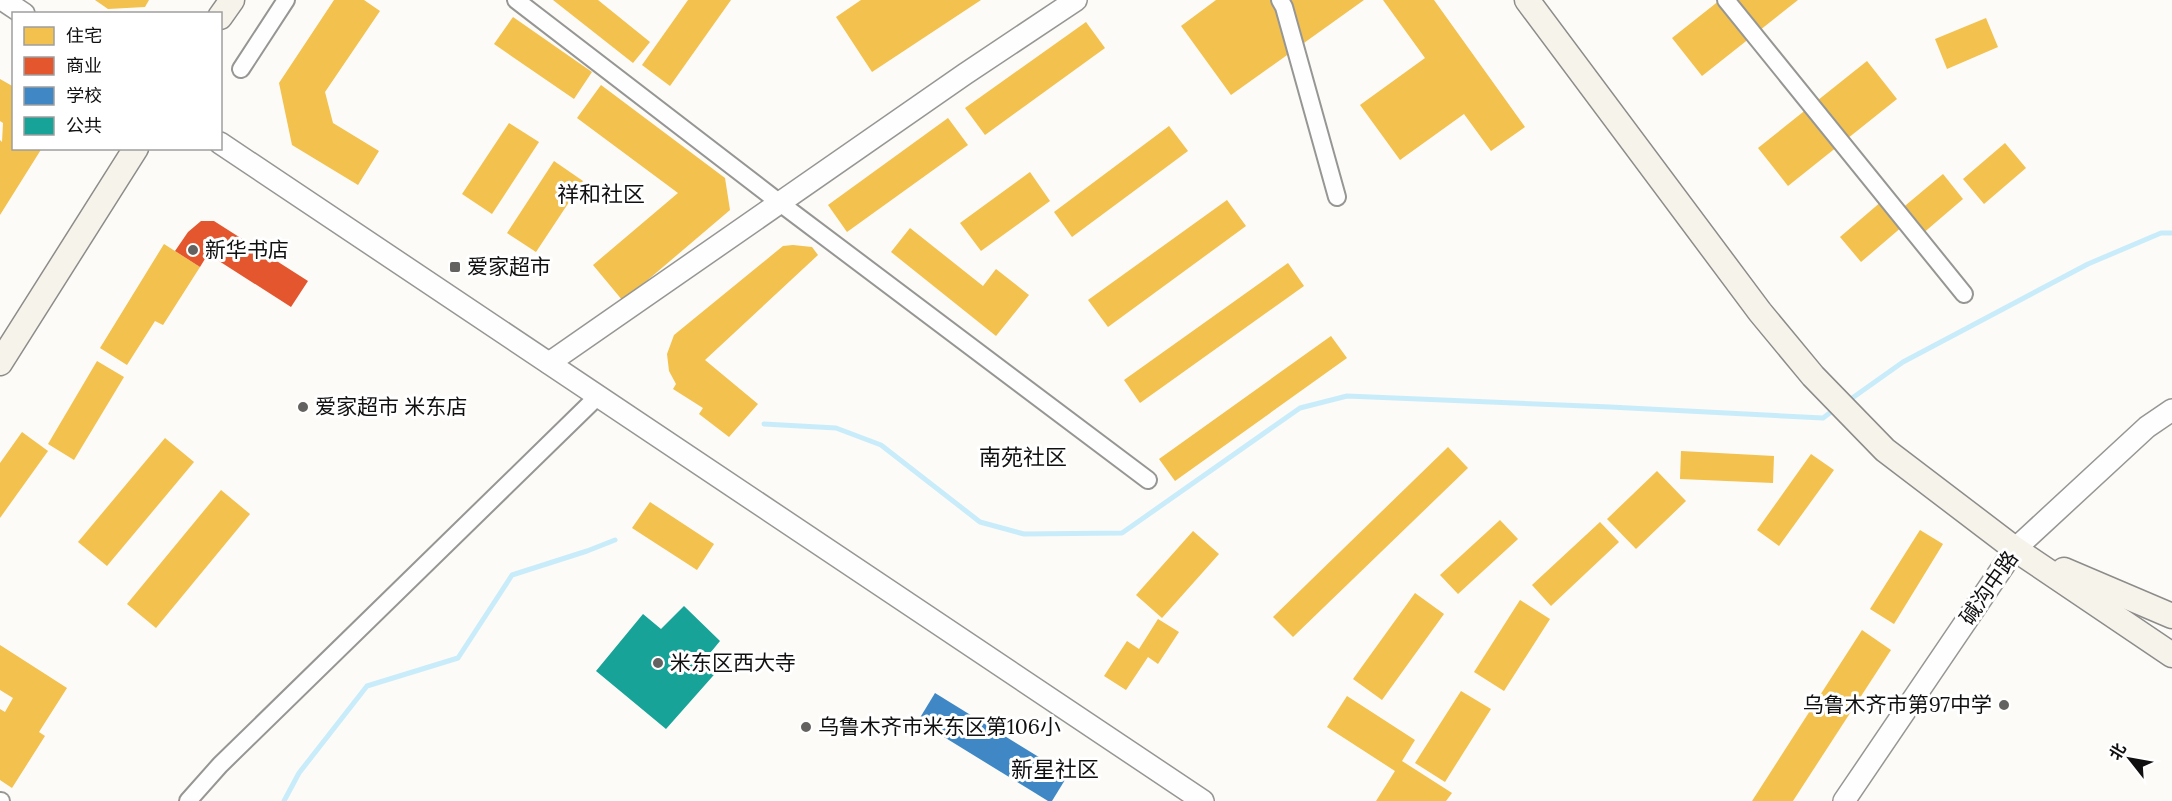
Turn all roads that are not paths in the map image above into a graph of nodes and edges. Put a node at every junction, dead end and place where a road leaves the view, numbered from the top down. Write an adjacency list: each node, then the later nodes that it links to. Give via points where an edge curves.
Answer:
1 (3, 0): 9 (street)
2 (232, 0): 10 (main road)
3 (286, 0): 11 (street)
4 (516, 0): 15 (street)
5 (1076, 0): 15 (street)
6 (1280, 0): 14 (street)
7 (1527, 0): 22 (main road, via 1813,376 1885,450)
8 (1726, 0): 16 (street)
9 (21, 12)
10 (222, 14)
11 (241, 69)
12 (222, 144): 18 (street)
13 (135, 150): 17 (main road)
14 (1336, 196)
15 (780, 202): 18 (street); 21 (street)
16 (1964, 294)
17 (0, 363)
18 (549, 363): 19 (street)
19 (598, 396): 25 (street, via 220,765); 26 (street)
20 (2172, 410): 22 (street, 碱沟中路, via 2147,427)
21 (1148, 480)
22 (2015, 549): 23 (main road); 24 (main road); 27 (street, 碱沟中路)
23 (2172, 616)
24 (2172, 655)
25 (188, 801)
26 (1203, 801)
27 (1844, 801)

